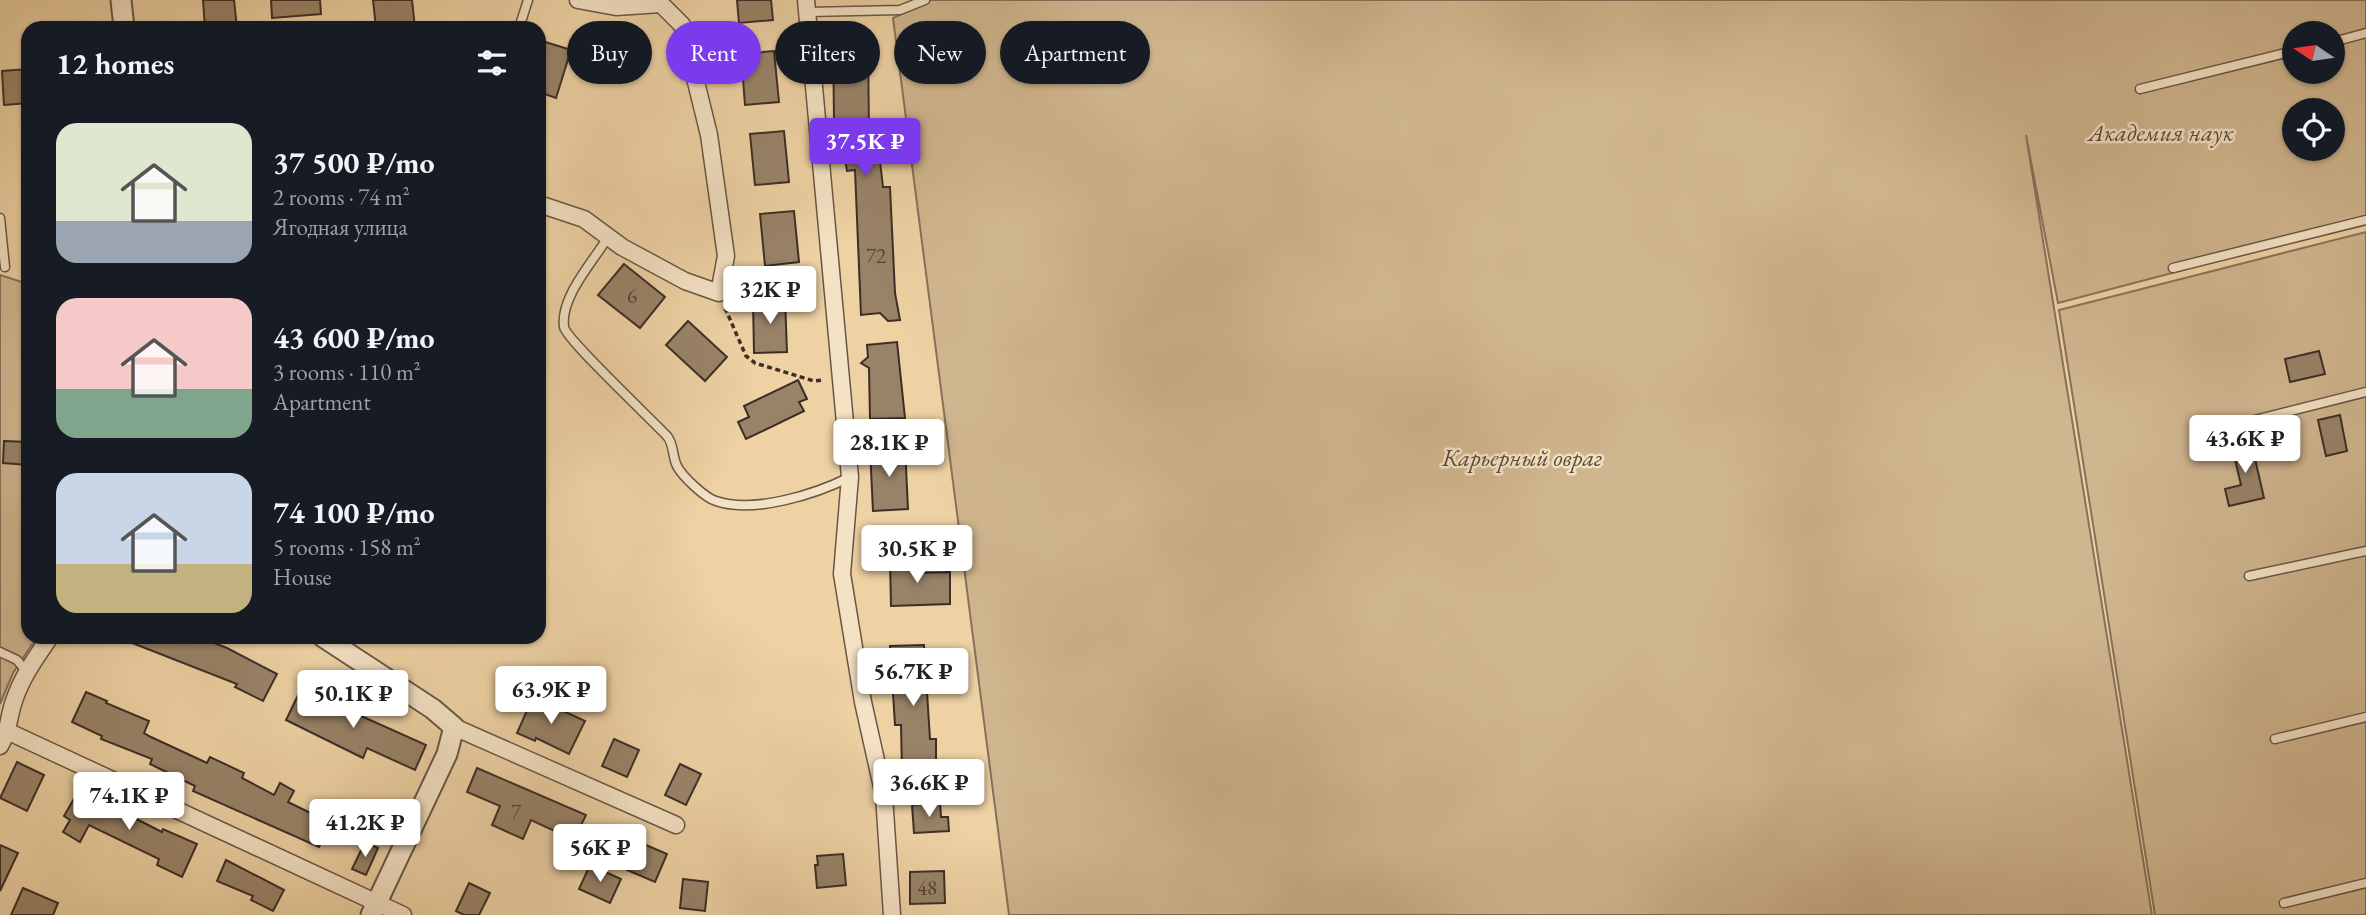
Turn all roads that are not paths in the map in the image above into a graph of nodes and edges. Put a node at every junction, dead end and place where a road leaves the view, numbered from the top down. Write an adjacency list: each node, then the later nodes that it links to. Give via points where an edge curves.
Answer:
1 (121, 0): 6 (street)
2 (528, 0): 7 (lane)
3 (578, 0): 15 (street, via 616,7 661,4 682,25 709,135 726,256 719,293 685,281)
4 (925, 0): 5 (lane, via 900,10)
5 (807, 6): 20 (street)
6 (123, 21)
7 (521, 21)
8 (2366, 33): 9 (lane)
9 (2345, 38)
10 (2282, 54): 11 (lane)
11 (2140, 89)
12 (546, 206): 15 (street, via 584,219)
13 (0, 218): 16 (lane)
14 (2366, 219): 17 (lane)
15 (608, 237): 20 (lane, via 572,296 564,330 670,439 677,467 712,500 732,506 827,489)
16 (5, 267)
17 (2173, 268)
18 (2366, 392): 19 (lane)
19 (2203, 433)
20 (850, 477): 36 (street, via 842,574 884,796)
21 (2366, 551): 22 (lane)
22 (2249, 576)
23 (45, 644): 26 (street)
24 (334, 644): 28 (street)
25 (0, 652): 26 (lane, via 17,660)
26 (26, 671): 29 (street)
27 (2366, 717): 30 (lane)
28 (454, 727): 31 (street); 34 (street, via 447,754)
29 (4, 739): 34 (street)
30 (2275, 739)
31 (676, 825)
32 (2366, 883): 33 (lane)
33 (2284, 903)
34 (374, 909): 35 (street)
35 (403, 915)
36 (892, 915)

